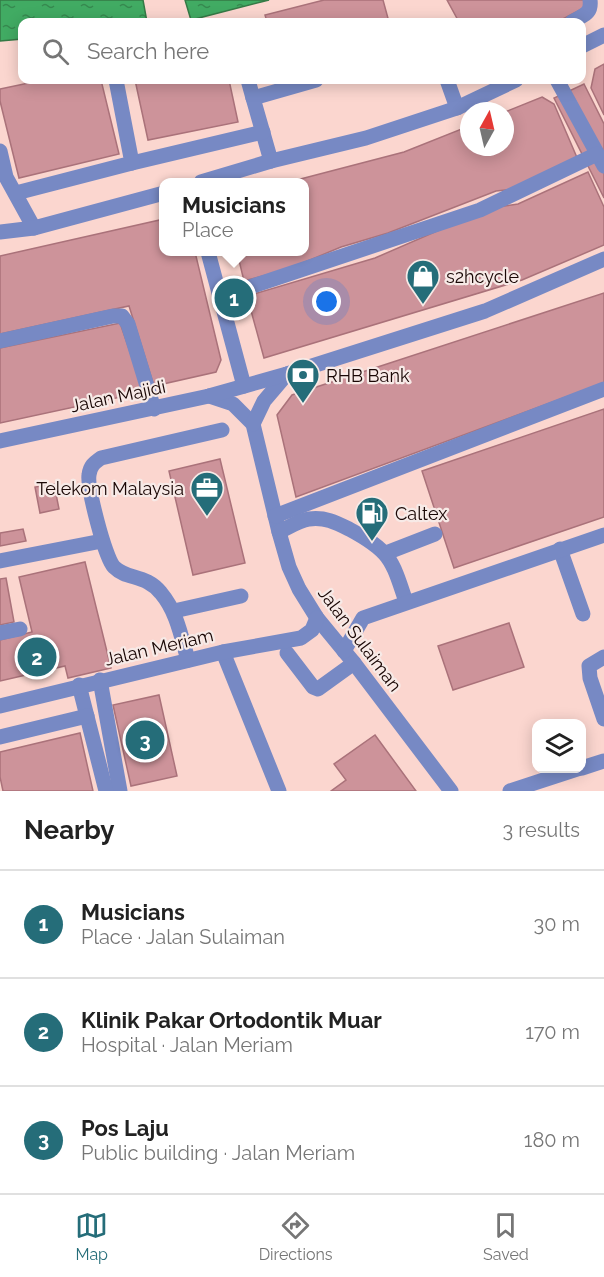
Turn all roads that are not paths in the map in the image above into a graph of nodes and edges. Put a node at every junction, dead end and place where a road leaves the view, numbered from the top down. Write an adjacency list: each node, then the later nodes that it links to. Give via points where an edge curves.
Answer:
1 (590, 0): 2 (street, via 588,14)
2 (580, 18)
3 (604, 35): 4 (street)
4 (586, 44)
5 (118, 84): 17 (street)
6 (249, 84): 11 (street)
7 (302, 84): 11 (street)
8 (448, 84): 12 (street)
9 (508, 84): 12 (street)
10 (559, 84): 16 (street)
11 (252, 98): 13 (street)
12 (457, 108): 15 (street, via 366,138)
13 (262, 132): 15 (street); 17 (street)
14 (0, 151): 19 (street, via 6,177)
15 (271, 161): 18 (street)
16 (602, 162): 25 (street, via 480,210)
17 (132, 163): 19 (street)
18 (217, 178)
19 (16, 193): 21 (street)
20 (159, 194): 21 (street)
21 (34, 228): 22 (street)
22 (0, 232)
23 (209, 256): 25 (street)
24 (604, 259): 27 (street, Jalan Majidi, via 485,311)
25 (220, 297): 28 (street)
26 (0, 342): 31 (street, via 122,316 128,324)
27 (287, 374): 28 (street, Jalan Majidi); 32 (street, via 264,401)
28 (244, 386): 30 (street, Jalan Majidi)
29 (604, 389): 35 (street)
30 (208, 396): 31 (street, Jalan Majidi); 32 (street, via 233,404)
31 (154, 409): 34 (street, Jalan Majidi)
32 (253, 424): 35 (street, Jalan Sulaiman)
33 (222, 430): 39 (street, via 101,458 91,466 88,478)
34 (0, 441)
35 (275, 516): 36 (street, Jalan Sulaiman)
36 (279, 532): 41 (street, via 308,519 330,519); 47 (street, Jalan Sulaiman, via 296,582)
37 (435, 534): 41 (street)
38 (604, 535): 40 (street)
39 (102, 541): 42 (street); 45 (street, via 113,567 149,581)
40 (560, 549): 44 (street); 46 (street)
41 (386, 553): 44 (street)
42 (0, 561)
43 (241, 596): 45 (street)
44 (406, 602): 50 (street, via 363,618)
45 (174, 611): 54 (street)
46 (583, 614)
47 (317, 618): 50 (street, Jalan Sulaiman); 51 (street, Jalan Meriam, via 312,630 301,638)
48 (20, 629): 49 (street)
49 (0, 633)
50 (344, 651): 55 (street, Jalan Sulaiman)
51 (223, 652): 54 (street, Jalan Meriam); 67 (street)
52 (288, 653): 55 (street, via 313,687 318,688)
53 (604, 657): 60 (street, via 589,666)
54 (188, 660): 56 (street, Jalan Meriam)
55 (354, 663): 68 (street, Jalan Sulaiman)
56 (100, 680): 57 (street, Jalan Meriam); 66 (street)
57 (79, 685): 58 (street, Jalan Meriam); 59 (street)
58 (0, 706)
59 (87, 716): 61 (street); 65 (street)
60 (604, 719)
61 (0, 737)
62 (604, 760): 63 (street)
63 (586, 766)
64 (565, 773): 69 (street)
65 (106, 791)
66 (120, 791)
67 (279, 791)
68 (451, 791)
69 (510, 791)

